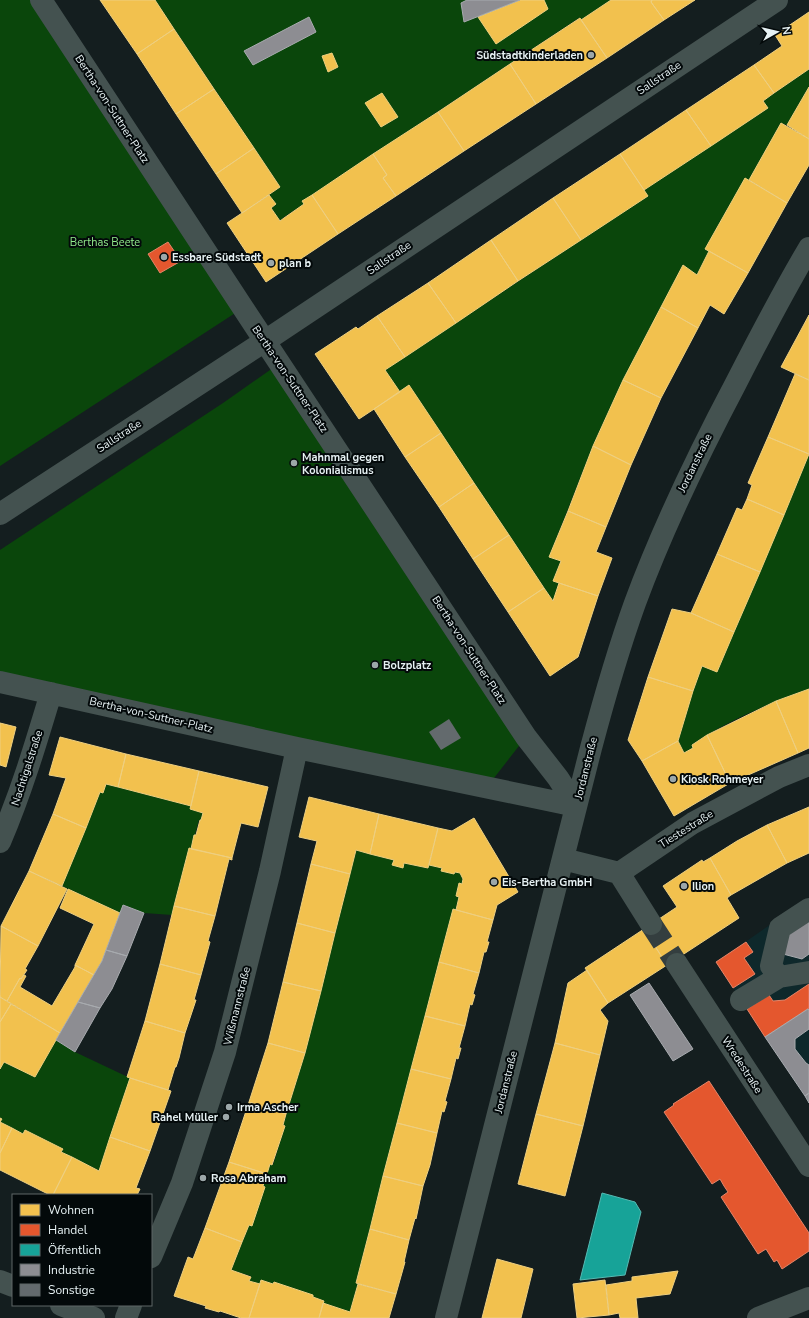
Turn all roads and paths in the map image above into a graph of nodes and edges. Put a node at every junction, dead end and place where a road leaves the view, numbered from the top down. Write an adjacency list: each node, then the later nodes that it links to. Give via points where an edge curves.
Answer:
1 (41, 0): 4 (street, Bertha-von-Suttner-Platz)
2 (777, 0): 4 (street, Sallstraße)
3 (809, 248): 10 (street, Jordanstraße, via 713,426 668,520 635,603 603,702)
4 (265, 341): 5 (street, Sallstraße); 10 (street, Bertha-von-Suttner-Platz, via 526,737)
5 (0, 514)
6 (0, 682): 7 (street, Bertha-von-Suttner-Platz)
7 (51, 692): 8 (street, Bertha-von-Suttner-Platz); 11 (street, Nachtigalstraße, via 30,765)
8 (298, 748): 10 (street, Bertha-von-Suttner-Platz); 21 (street, Wißmannstraße, via 225,1052 182,1182)
9 (809, 765): 13 (street, Tiestestraße, via 779,777 693,823)
10 (576, 806): 12 (street, Jordanstraße)
11 (0, 842)
12 (562, 859): 13 (street); 29 (street, Jordanstraße)
13 (619, 873): 15 (street)
14 (809, 909): 18 (street, via 780,928 771,966)
15 (651, 924)
16 (677, 964): 20 (street, Wredestraße)
17 (809, 972): 18 (street)
18 (779, 977): 19 (street)
19 (741, 1000)
20 (809, 1166)
21 (152, 1255)
22 (0, 1281): 23 (street)
23 (12, 1286)
24 (809, 1298): 30 (street)
25 (64, 1306): 27 (street)
26 (131, 1306): 28 (street)
27 (94, 1318)
28 (126, 1318)
29 (446, 1318)
30 (758, 1318)

